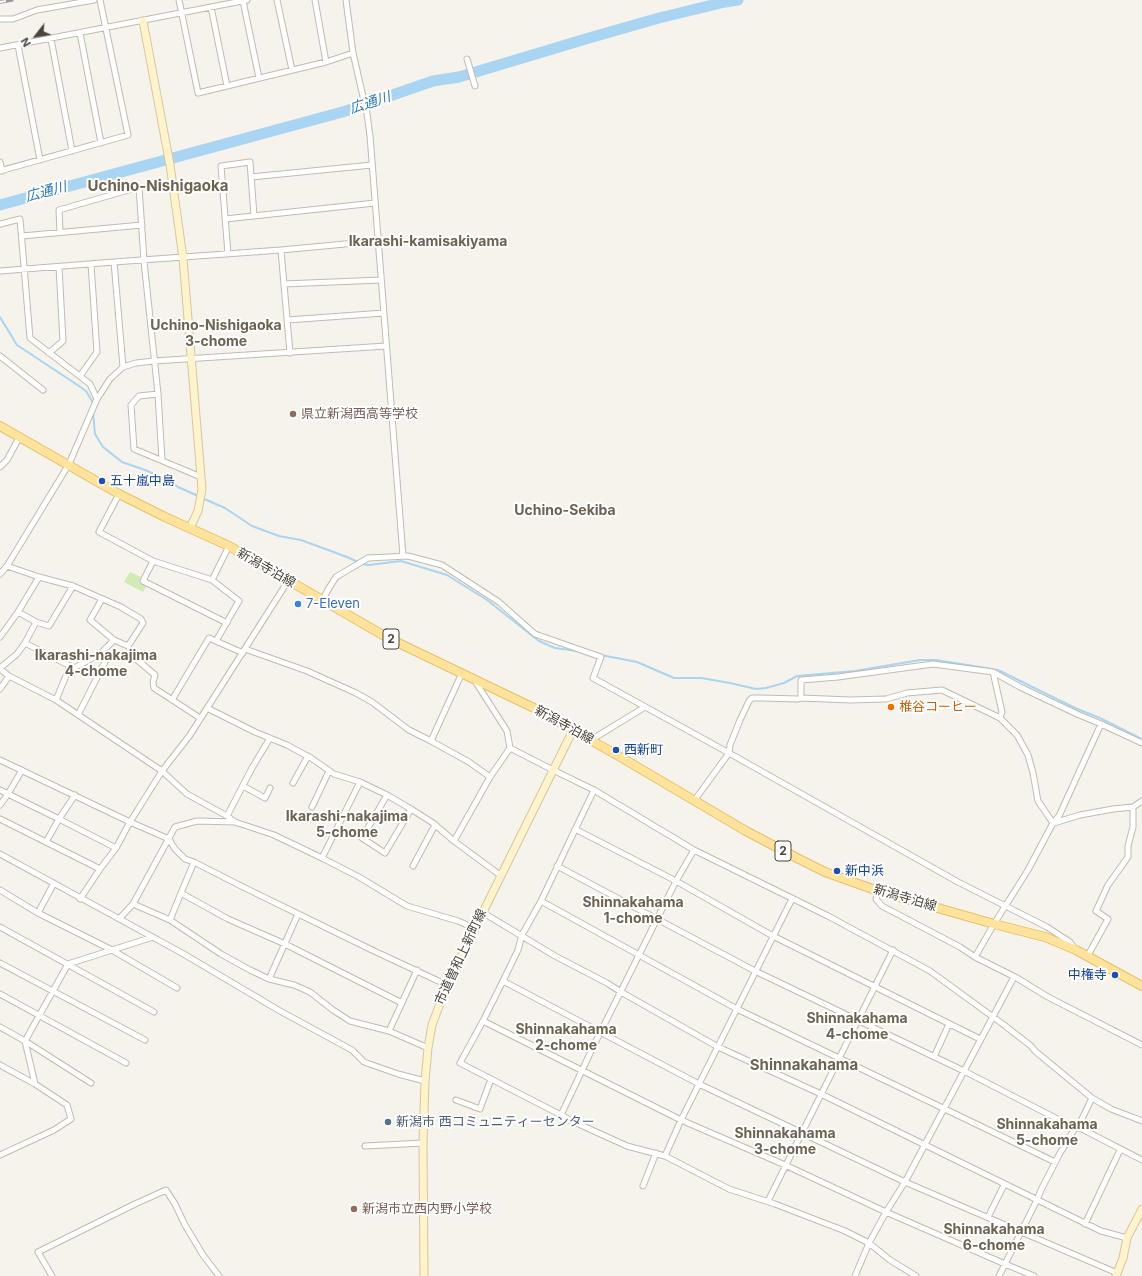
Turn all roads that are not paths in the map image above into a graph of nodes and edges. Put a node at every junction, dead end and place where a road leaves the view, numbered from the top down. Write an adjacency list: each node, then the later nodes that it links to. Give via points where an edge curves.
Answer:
1 (94, 0): 10 (street, via 37,10 13,19)
2 (100, 0): 12 (street)
3 (180, 0): 9 (street)
4 (245, 0): 8 (street); 21 (street)
5 (277, 0): 20 (street)
6 (315, 0): 19 (street)
7 (346, 0): 17 (street)
8 (211, 7): 9 (street); 23 (street)
9 (182, 13): 11 (street); 23 (street, via 198,93)
10 (0, 19)
11 (142, 21): 12 (street); 41 (street, via 170,165)
12 (106, 28): 13 (street); 24 (street, via 128,135)
13 (80, 33): 14 (street); 24 (street)
14 (51, 38): 15 (street); 25 (street)
15 (18, 45): 16 (street); 26 (street)
16 (0, 48)
17 (353, 53): 19 (street); 28 (street, via 366,110)
18 (467, 59): 22 (street)
19 (326, 62): 20 (street)
20 (292, 70): 21 (street)
21 (258, 78): 23 (street)
22 (474, 84)
23 (227, 86)
24 (101, 143): 25 (street)
25 (72, 151): 26 (street)
26 (40, 160): 29 (street)
27 (0, 162): 29 (street)
28 (372, 165): 30 (street); 31 (street)
29 (1, 171)
30 (251, 177): 32 (street); 33 (street, via 250,162 221,166)
31 (375, 203): 32 (street); 38 (street)
32 (254, 216): 33 (street)
33 (225, 219): 40 (street)
34 (0, 224): 37 (street, via 20,219)
35 (142, 225): 36 (street); 36 (street, via 139,187 59,210); 42 (street)
36 (60, 232): 37 (street)
37 (22, 236): 46 (street)
38 (377, 241): 39 (street); 48 (street)
39 (281, 250): 40 (street); 49 (street)
40 (228, 254): 41 (street)
41 (183, 258): 42 (street); 56 (street)
42 (144, 261): 43 (street); 57 (street)
43 (114, 262): 44 (street); 58 (street)
44 (91, 264): 45 (street); 59 (street, via 97,352)
45 (59, 267): 46 (street); 53 (street, via 63,341)
46 (25, 270): 47 (street); 53 (street, via 30,338)
47 (0, 272)
48 (381, 280): 49 (street); 50 (street)
49 (284, 284): 51 (street)
50 (384, 313): 51 (street); 52 (street)
51 (287, 320): 54 (street)
52 (386, 346): 54 (street); 72 (street)
53 (49, 353): 59 (street)
54 (290, 353): 56 (street)
55 (0, 356): 60 (street)
56 (191, 359): 57 (street); 68 (street)
57 (154, 361): 58 (street); 61 (street)
58 (123, 367): 62 (street, via 110,379)
59 (80, 376): 62 (street, via 90,384)
60 (43, 390)
61 (158, 394): 65 (street); 65 (street, via 139,396 131,405 134,449)
62 (97, 399): 66 (street)
63 (0, 426): 64 (main road, 新潟寺泊線 / 2)
64 (20, 436): 66 (main road, 新潟寺泊線 / 2); 67 (street, via 7,460)
65 (162, 460): 68 (street)
66 (69, 464): 69 (main road, 新潟寺泊線 / 2); 74 (street)
67 (0, 467)
68 (201, 477): 70 (street, via 200,502)
69 (119, 494): 70 (main road, 新潟寺泊線 / 2); 73 (street, via 99,532)
70 (190, 528): 71 (main road, 新潟寺泊線 / 2)
71 (229, 546): 77 (street); 78 (main road, 新潟寺泊線 / 2)
72 (403, 556): 81 (street, via 368,558 336,577); 102 (street, via 442,565 499,602 535,634 601,657 593,678)
73 (153, 561): 77 (street); 84 (street, via 143,581)
74 (7, 566): 75 (street); 76 (street)
75 (0, 574)
76 (38, 577): 79 (street); 82 (street)
77 (212, 580): 84 (street, via 239,601)
78 (288, 581): 81 (main road, 新潟寺泊線 / 2); 90 (street)
79 (73, 586): 80 (street); 83 (street, via 49,626)
80 (102, 599): 86 (street, via 90,620); 89 (street, via 141,619 143,623)
81 (322, 601): 95 (main road, 新潟寺泊線 / 2, via 388,638)
82 (18, 612): 83 (street); 85 (street)
83 (36, 622): 88 (street)
84 (227, 623): 87 (street)
85 (0, 637)
86 (114, 640): 89 (street); 91 (street)
87 (216, 642): 90 (street); 101 (street, via 209,638)
88 (25, 643): 92 (street); 93 (street, via 17,654)
89 (128, 646): 101 (street, via 136,658 156,675 154,688)
90 (244, 651): 103 (street); 111 (street, via 307,671 356,693 409,730)
91 (102, 652): 92 (street, via 74,668); 104 (street, via 108,656)
92 (70, 666): 100 (street)
93 (0, 668): 96 (street)
94 (994, 672): 99 (street, via 933,664 800,680); 106 (street, via 1002,712); 107 (street)
95 (462, 673): 97 (main road, 新潟寺泊線 / 2); 111 (street)
96 (9, 676): 98 (street); 100 (street)
97 (474, 679): 108 (main road, 新潟寺泊線 / 2); 113 (street, via 507,731)
98 (0, 689)
99 (801, 698): 106 (street, via 886,699 907,693 942,690); 114 (street, via 752,698 740,720)
100 (56, 700): 104 (street)
101 (172, 700): 105 (street)
102 (645, 707): 110 (street); 114 (street)
103 (207, 708): 105 (street); 109 (street)
104 (78, 715): 119 (street)
105 (200, 718): 119 (street)
106 (1000, 718): 142 (street, via 1017,735 1028,755 1034,773 1038,801)
107 (1101, 724): 112 (street); 142 (street, via 1059,816)
108 (573, 730): 110 (main road, 新潟寺泊線 / 2); 118 (street, 市道曽和上新町線)
109 (270, 738): 115 (street); 124 (street)
110 (591, 740): 131 (main road, 新潟寺泊線 / 2)
111 (431, 741): 121 (street)
112 (1142, 743)
113 (510, 748): 118 (street); 121 (street)
114 (729, 753): 131 (street); 166 (street, via 958,882)
115 (308, 756): 120 (street); 123 (street)
116 (0, 760): 117 (street)
117 (22, 770): 128 (street); 129 (street)
118 (553, 770): 127 (street); 156 (street, 市道曽和上新町線)
119 (162, 771): 137 (street, via 187,794); 140 (street)
120 (330, 771): 122 (street); 134 (street)
121 (490, 777): 146 (street)
122 (360, 782): 130 (street); 151 (street)
123 (293, 783)
124 (243, 786): 125 (street, via 265,798); 137 (street)
125 (270, 788)
126 (0, 790): 128 (street)
127 (594, 790): 144 (street); 149 (street)
128 (8, 794): 133 (street); 139 (street)
129 (75, 795): 139 (street); 140 (street)
130 (387, 795): 136 (street); 136 (street, via 362,838 385,853)
131 (694, 801): 160 (main road, 新潟寺泊線 / 2, via 825,872)
132 (1142, 801): 135 (street)
133 (0, 806)
134 (312, 807)
135 (1133, 807): 142 (street, via 1113,808); 185 (street, via 1128,857 1108,885 1096,911 1108,919)
136 (411, 809): 143 (street)
137 (227, 816): 141 (street)
138 (0, 819): 147 (street)
139 (59, 820): 147 (street); 148 (street)
140 (130, 822): 145 (street); 148 (street)
141 (235, 822): 145 (street, via 196,821 175,827); 151 (street, via 274,835)
142 (1053, 823): 166 (street)
143 (435, 825): 146 (street); 153 (street)
144 (575, 829): 154 (street); 157 (street)
145 (169, 839): 152 (street, via 185,859); 165 (street)
146 (454, 841): 156 (street)
147 (46, 842): 155 (street)
148 (116, 848): 155 (street)
149 (694, 850): 157 (street); 163 (street)
150 (0, 854): 158 (street)
151 (322, 858): 175 (street, via 407,906)
152 (194, 862): 161 (street); 169 (street)
153 (413, 866)
154 (557, 866): 164 (street); 172 (street)
155 (100, 869): 162 (street)
156 (500, 875): 167 (street, 市道曽和上新町線)
157 (676, 882): 172 (street); 177 (street)
158 (54, 883): 162 (street); 168 (street)
159 (0, 890): 168 (street)
160 (878, 890): 173 (main road, 新潟寺泊線 / 2); 184 (street, via 876,899 882,906)
161 (180, 893): 171 (street); 179 (street, via 228,919)
162 (80, 899): 170 (street)
163 (792, 899): 177 (street); 181 (street)
164 (541, 901): 176 (street); 183 (street)
165 (133, 904): 170 (street); 171 (street)
166 (1006, 906): 173 (street); 182 (street, via 1047,927 1070,942)
167 (482, 912): 175 (street, 市道曽和上新町線); 176 (street)
168 (38, 913): 180 (street)
169 (298, 914): 179 (street); 188 (street)
170 (119, 919): 178 (street)
171 (170, 920): 191 (street, via 221,954)
172 (657, 920): 183 (street); 189 (street)
173 (994, 924): 182 (main road, 新潟寺泊線 / 2, via 1045,937); 184 (street)
174 (0, 927): 187 (street)
175 (474, 928): 193 (street, 市道曽和上新町線)
176 (522, 935): 192 (street, via 518,950); 198 (street)
177 (773, 936): 189 (street); 195 (street)
178 (153, 938): 180 (street); 224 (street, via 352,1050 364,1062)
179 (285, 944): 191 (street); 200 (street)
180 (112, 950): 187 (street); 196 (street)
181 (893, 950): 195 (street); 204 (street, via 930,971)
182 (1076, 950): 185 (main road, 新潟寺泊線 / 2)
183 (639, 955): 198 (street); 201 (street)
184 (975, 957): 190 (street)
185 (1087, 957): 194 (main road, 新潟寺泊線 / 2)
186 (0, 963): 197 (street)
187 (68, 964): 197 (street); 202 (street)
188 (418, 970): 193 (street); 200 (street)
189 (755, 971): 201 (street); 206 (street)
190 (1014, 977): 204 (street); 214 (street)
191 (269, 979): 209 (street, via 310,992 350,1022)
192 (503, 981): 205 (street); 210 (street)
193 (447, 985): 216 (street, 市道曽和上新町線, via 432,1026)
194 (1142, 986)
195 (874, 987): 206 (street); 207 (street)
196 (177, 988)
197 (53, 990): 203 (street); 212 (street)
198 (621, 992): 210 (street); 215 (street)
199 (0, 994): 203 (street)
200 (402, 1003): 209 (street)
201 (737, 1008): 215 (street); 217 (street)
202 (154, 1012)
203 (39, 1015): 213 (street); 219 (street)
204 (993, 1016): 211 (street); 229 (street)
205 (483, 1021): 221 (street); 223 (street, via 460,1063)
206 (857, 1021): 217 (street); 218 (street)
207 (949, 1024): 211 (street); 218 (street)
208 (0, 1027): 213 (street)
209 (389, 1031): 216 (street)
210 (601, 1032): 221 (street); 227 (street)
211 (980, 1039): 222 (street)
212 (145, 1040)
213 (25, 1041): 225 (street); 226 (street)
214 (1142, 1045)
215 (718, 1047): 227 (street); 228 (street)
216 (428, 1048): 224 (street, 市道曽和上新町線)
217 (840, 1057): 228 (street); 231 (street)
218 (934, 1057): 222 (street)
219 (126, 1063)
220 (0, 1065): 226 (street)
221 (582, 1071): 232 (street); 233 (street)
222 (964, 1071): 231 (street); 235 (street)
223 (491, 1079): 230 (street, via 480,1108); 232 (street)
224 (425, 1081): 237 (street, 市道曽和上新町線)
225 (91, 1083)
226 (35, 1084): 242 (street, via 67,1105 71,1119 54,1130)
227 (699, 1084): 233 (street); 236 (street)
228 (821, 1094): 236 (street); 238 (street)
229 (1092, 1098): 234 (street, via 1111,1109); 235 (street)
230 (456, 1100)
231 (944, 1108): 238 (street); 245 (street)
232 (561, 1114): 241 (street, via 627,1146)
233 (681, 1120): 243 (street); 246 (street)
234 (1142, 1121)
235 (1077, 1127): 240 (street); 245 (street)
236 (802, 1132): 246 (street); 247 (street)
237 (423, 1143): 239 (street); 263 (street, 市道曽和上新町線)
238 (925, 1145): 247 (street); 248 (street)
239 (365, 1146)
240 (1120, 1150): 244 (street); 255 (street)
241 (656, 1153): 243 (street); 249 (street)
242 (0, 1155)
243 (665, 1156): 251 (street, via 729,1189)
244 (1142, 1160)
245 (1055, 1162): 250 (street)
246 (785, 1165): 251 (street); 253 (street)
247 (905, 1182): 253 (street); 254 (street)
248 (1004, 1185): 250 (street); 254 (street)
249 (643, 1186)
250 (1037, 1200): 255 (street); 256 (street)
251 (768, 1201): 258 (street)
252 (1142, 1209): 257 (street)
253 (886, 1212): 258 (street); 259 (street)
254 (988, 1217): 256 (street)
255 (1085, 1224): 257 (street)
256 (1021, 1232): 259 (street); 260 (street)
257 (1128, 1238): 260 (street)
258 (869, 1243): 264 (street); 265 (street)
259 (1005, 1264): 266 (street); 267 (street)
260 (1116, 1274)
261 (52, 1276): 262 (street, via 38,1252 166,1190 203,1255)
262 (220, 1276)
263 (424, 1276)
264 (856, 1276)
265 (916, 1276)
266 (999, 1276)
267 (1034, 1276)

